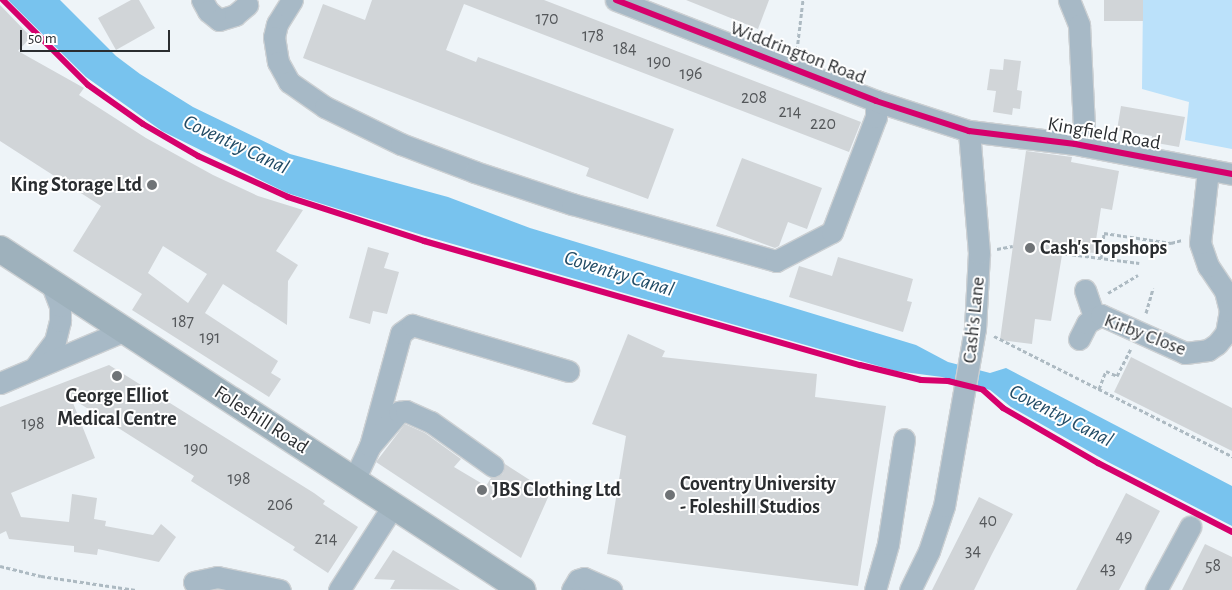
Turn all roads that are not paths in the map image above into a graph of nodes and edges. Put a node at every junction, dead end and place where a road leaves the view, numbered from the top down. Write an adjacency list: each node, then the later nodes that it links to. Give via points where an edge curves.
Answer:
1 (202, 0): 5 (street, via 208,11 219,20 235,15)
2 (292, 0): 7 (street, via 277,24 274,37 278,62 289,82 325,107 401,144 484,175 572,204 776,261 832,232 876,117)
3 (616, 0): 6 (street, Widdrington Road)
4 (1069, 0): 9 (street, via 1079,25)
5 (247, 5)
6 (657, 8): 7 (street, Widdrington Road)
7 (876, 102): 8 (street, Widdrington Road)
8 (969, 131): 9 (street, Kingfield Road); 32 (street, Cash's Lane, via 984,332 944,506 929,551)
9 (1085, 146): 10 (street, Kingfield Road)
10 (1208, 170): 11 (street, Kingfield Road); 15 (street, Kirby Close, via 1199,233 1202,253 1228,301 1230,324 1226,333 1217,344 1196,354 1174,350 1110,318 1090,304)
11 (1232, 174)
12 (0, 249): 13 (main road, Foleshill Road)
13 (51, 282): 14 (main road, Foleshill Road); 16 (street, via 60,322 55,342)
14 (123, 331): 16 (street); 22 (main road, Foleshill Road)
15 (1079, 339)
16 (34, 368): 18 (street)
17 (568, 371): 20 (street, via 412,325 401,333)
18 (0, 383)
19 (904, 439): 31 (street, via 888,544)
20 (370, 446): 21 (street, via 399,412 406,410 431,422); 22 (street)
21 (493, 466)
22 (354, 480): 23 (main road, Foleshill Road)
23 (393, 506): 27 (street); 28 (main road, Foleshill Road)
24 (1190, 527): 33 (street)
25 (194, 582): 26 (street, via 217,577)
26 (280, 590)
27 (339, 590)
28 (522, 590)
29 (572, 590): 30 (street, via 584,578)
30 (610, 590)
31 (875, 590)
32 (910, 590)
33 (1156, 590)

